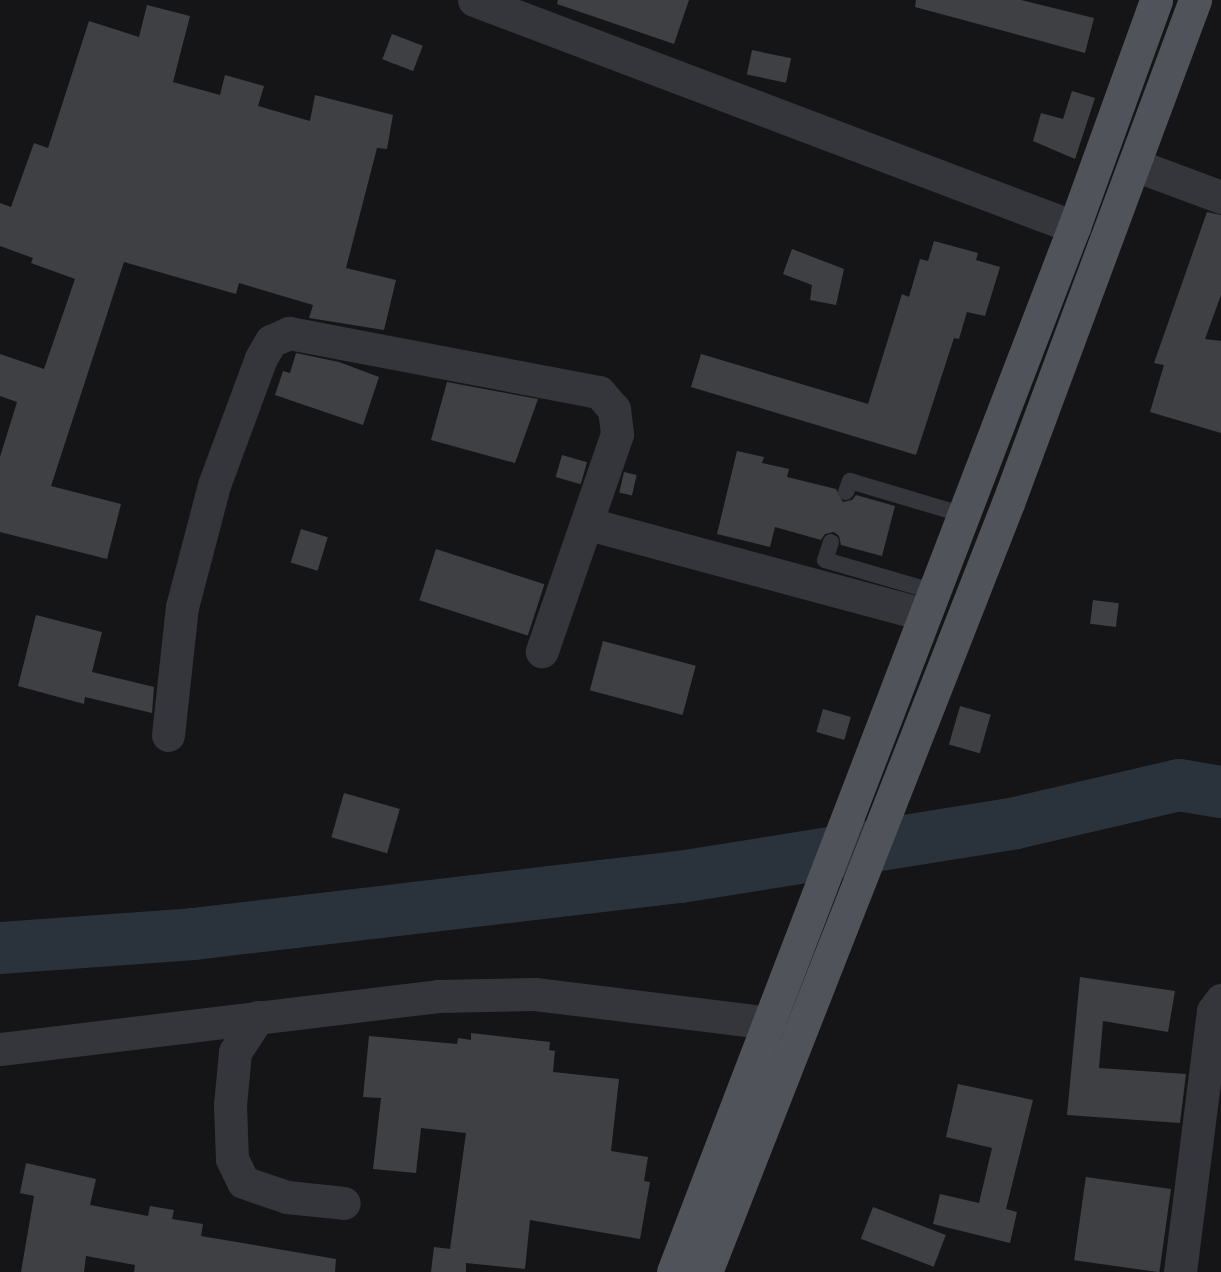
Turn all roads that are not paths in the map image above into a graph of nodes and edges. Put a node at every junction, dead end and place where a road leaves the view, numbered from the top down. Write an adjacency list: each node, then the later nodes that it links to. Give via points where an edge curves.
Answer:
1 (1156, 0): 6 (main road)
2 (1196, 0): 4 (main road)
3 (483, 1): 6 (street)
4 (1135, 165): 5 (street); 20 (main road, via 1008,502)
5 (1221, 197)
6 (1074, 227): 8 (main road)
7 (846, 492): 8 (lane, via 850,481)
8 (961, 514): 11 (main road)
9 (589, 524): 11 (street); 12 (street); 13 (street, via 617,434 614,409 599,392 289,333 272,341 235,422 182,607)
10 (831, 542): 11 (lane, via 825,560)
11 (927, 602): 16 (main road)
12 (542, 651)
13 (168, 735)
14 (1221, 1000): 21 (street, via 1213,1011)
15 (258, 1017): 16 (street, via 438,996 535,994); 17 (street); 18 (street, via 235,1052 230,1105 235,1166 243,1182 287,1197)
16 (770, 1023): 19 (main road)
17 (0, 1049)
18 (344, 1203)
19 (673, 1272)
20 (706, 1272)
21 (1180, 1272)

